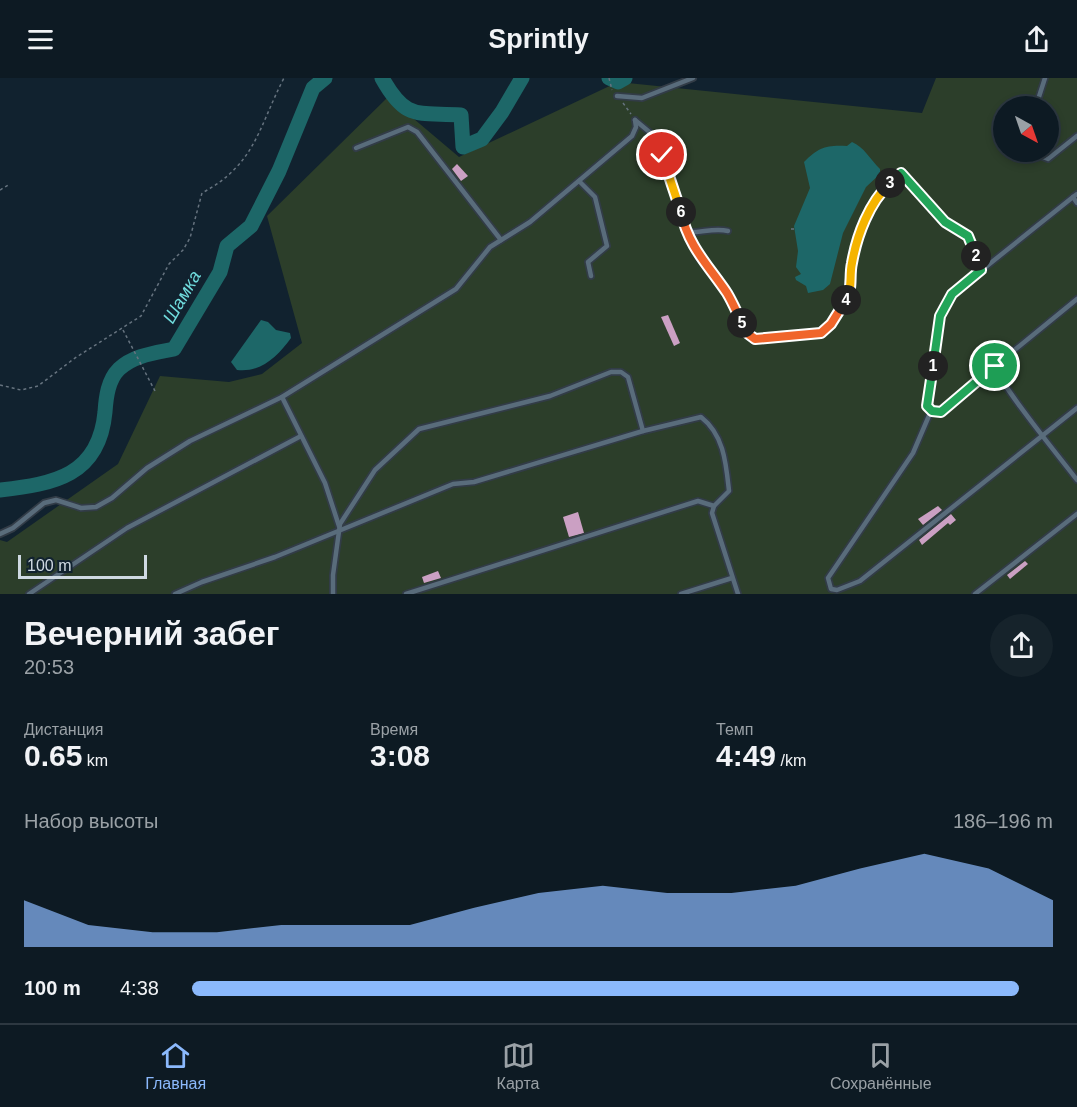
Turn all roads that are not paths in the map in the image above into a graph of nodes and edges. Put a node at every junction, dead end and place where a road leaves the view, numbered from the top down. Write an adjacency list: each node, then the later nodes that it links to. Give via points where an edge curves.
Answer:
1 (693, 78): 3 (lane, via 642,98)
2 (1045, 78): 4 (lane)
3 (617, 96)
4 (1039, 96)
5 (1077, 136): 7 (lane)
6 (356, 148): 13 (lane, via 408,127 417,132)
7 (1059, 150)
8 (579, 181): 12 (lane, via 632,136 635,120 657,142 681,209); 13 (lane, via 530,222); 15 (lane, via 595,197 607,246 588,262)
9 (1075, 196): 10 (lane); 14 (lane)
10 (1077, 203)
11 (728, 231): 12 (lane, via 719,228 698,234)
12 (685, 232): 14 (lane, via 726,293 747,333 755,339 821,333 831,324 850,293 851,264 868,211 901,173 945,222 968,236)
13 (501, 240): 18 (lane, via 490,247 456,289)
14 (981, 270): 20 (lane, via 952,294 940,316 927,406)
15 (591, 276)
16 (1077, 300): 17 (lane)
17 (995, 366): 20 (lane, via 941,412); 22 (lane)
18 (282, 397): 23 (lane); 28 (lane, via 190,441 96,507 81,508 56,500 44,503)
19 (1077, 408): 22 (lane)
20 (932, 411): 22 (lane, via 913,453 828,578 831,589 846,588 860,581)
21 (643, 430): 25 (lane, via 701,417 714,427 725,457 729,491); 27 (lane, via 474,482 453,484); 27 (lane, via 628,377 621,372 611,372 550,396 418,429 375,470)
22 (1043, 434): 24 (lane)
23 (301, 436): 27 (lane, via 325,483); 30 (lane, via 127,528)
24 (1077, 480)
25 (714, 506): 29 (lane, via 712,513); 33 (lane, via 698,501)
26 (1077, 514): 36 (lane)
27 (340, 529): 31 (lane); 32 (lane)
28 (0, 534)
29 (732, 578): 34 (lane); 35 (lane)
30 (29, 594)
31 (175, 594)
32 (333, 594)
33 (406, 594)
34 (681, 594)
35 (738, 594)
36 (975, 594)

